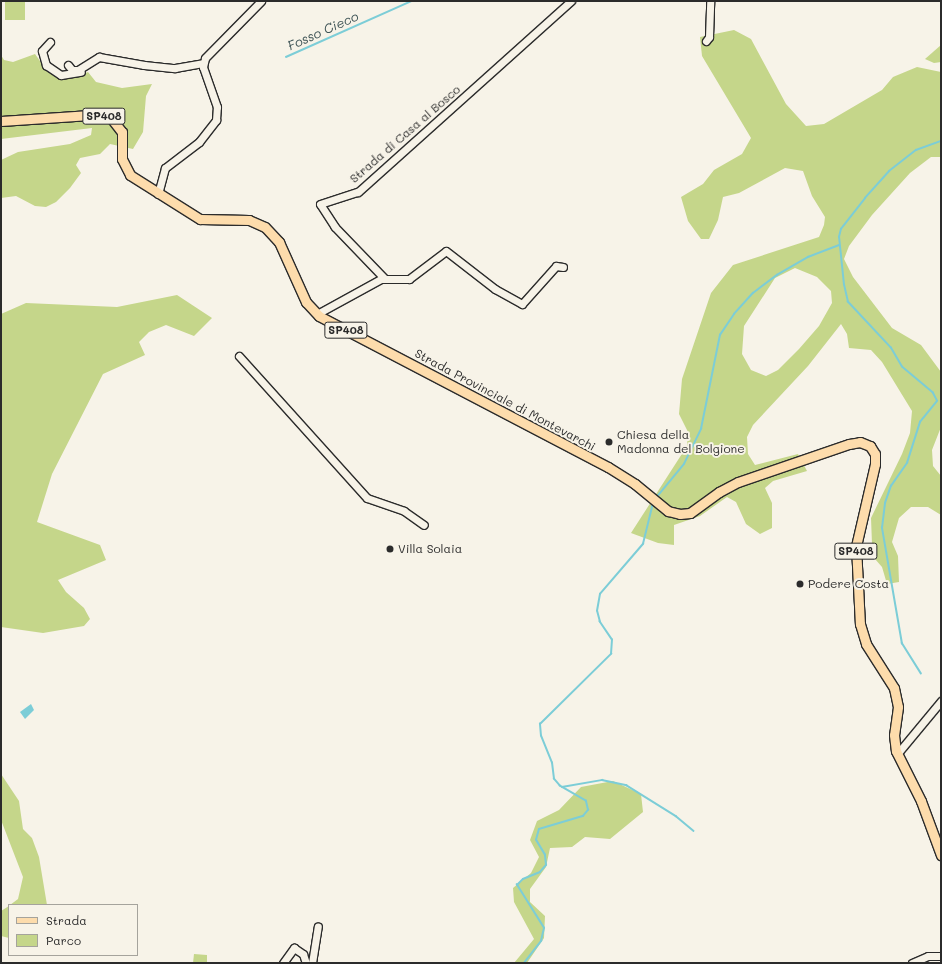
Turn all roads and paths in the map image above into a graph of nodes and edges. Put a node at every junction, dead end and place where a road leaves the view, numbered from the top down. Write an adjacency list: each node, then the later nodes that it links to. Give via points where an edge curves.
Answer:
1 (262, 1): 7 (street, via 209,52)
2 (571, 1): 12 (street, Strada di Casa al Bosco, via 358,192 320,204 335,227)
3 (710, 1): 4 (street, via 709,37)
4 (706, 40)
5 (50, 42): 6 (street, via 43,47 42,57 52,71 61,75 74,74)
6 (89, 63): 7 (street, via 99,57 175,68); 8 (street, via 75,70)
7 (203, 63): 10 (street, via 217,107 216,120 199,142 165,168)
8 (68, 65)
9 (1, 121): 10 (main road, Strada Provinciale di Montevarchi / SP408, via 90,114 109,117 117,123 122,132 122,159 127,172)
10 (158, 194): 13 (main road, Strada Provinciale di Montevarchi / SP408, via 202,219 249,220 266,227 279,242 305,299)
11 (563, 267): 12 (street, via 556,266 522,304 495,289 446,250 409,279)
12 (384, 278): 13 (street)
13 (317, 314): 17 (main road, Strada Provinciale di Montevarchi / SP408, via 580,452 637,485 659,506 672,512 692,512 730,486 850,444 861,442 871,447 876,464 856,546 858,607 866,644 895,693 898,708 894,737)
14 (239, 356): 15 (street, via 367,498 404,511)
15 (424, 525)
16 (941, 701): 17 (street)
17 (897, 754): 18 (main road, Strada Provinciale di Montevarchi / SP408, via 921,800)
18 (941, 855)
19 (318, 926): 23 (street)
20 (941, 956): 24 (street, via 928,956)
21 (283, 963): 22 (street, via 294,948 303,954)
22 (306, 963)
23 (312, 963)
24 (912, 963)

